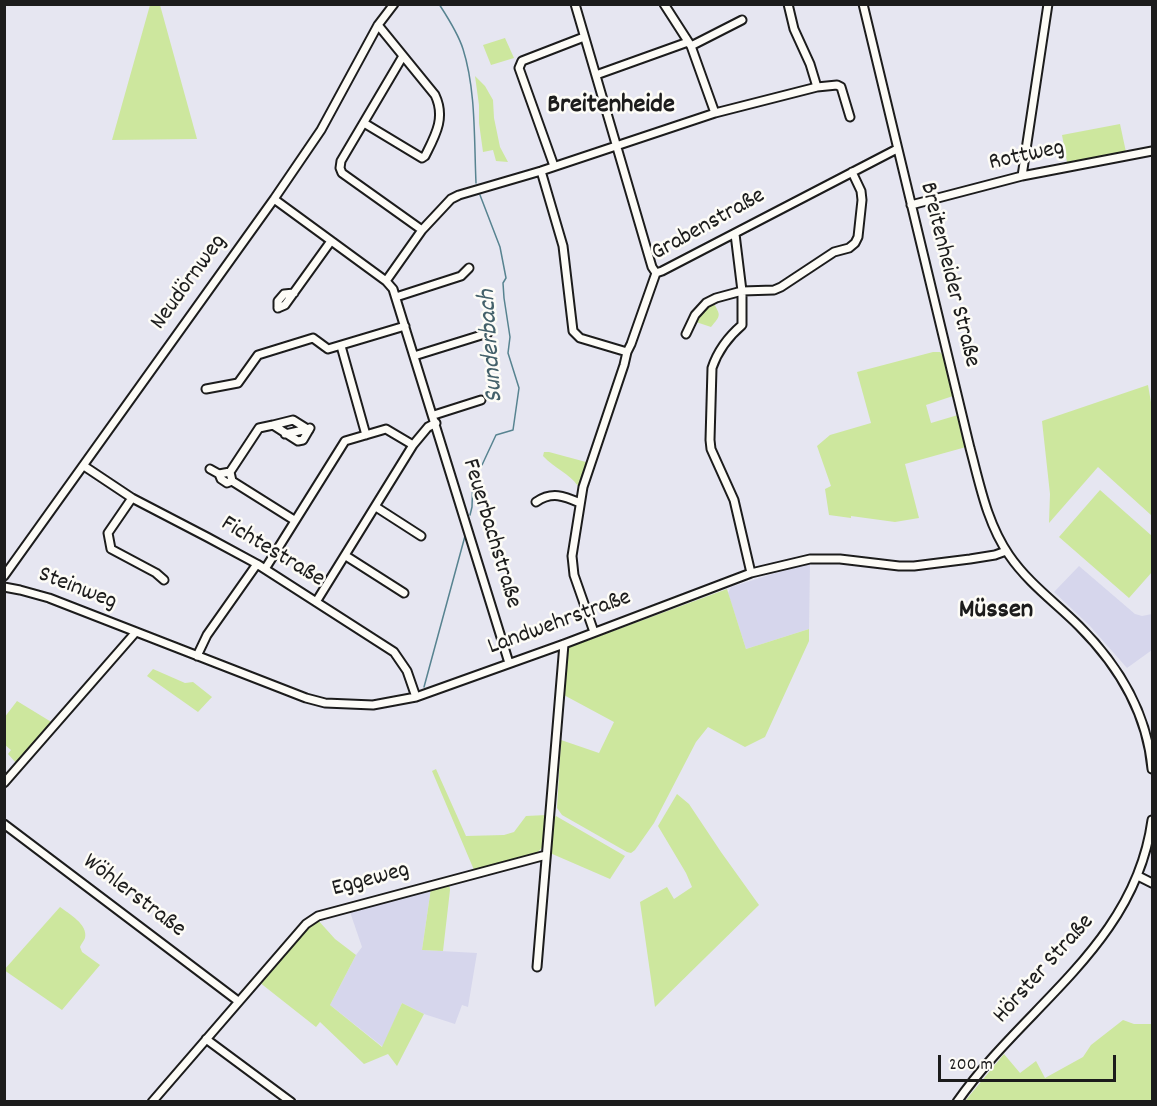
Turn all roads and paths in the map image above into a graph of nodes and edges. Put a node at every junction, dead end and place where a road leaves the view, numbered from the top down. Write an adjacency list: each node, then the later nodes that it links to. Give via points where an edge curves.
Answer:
1 (394, 4): 8 (street, Neudörnweg)
2 (575, 4): 9 (street)
3 (664, 4): 10 (street)
4 (788, 4): 13 (street)
5 (863, 4): 18 (street, Breitenheider Straße)
6 (1048, 4): 23 (street)
7 (742, 20): 10 (street)
8 (378, 25): 11 (street); 24 (street, Neudörnweg, via 321,130)
9 (584, 37): 12 (street); 20 (street, via 522,61 519,68)
10 (689, 44): 12 (street); 14 (street)
11 (403, 56): 16 (street); 16 (street, via 435,95 439,107 439,126 425,156 420,158)
12 (596, 75): 17 (street)
13 (817, 87): 14 (street); 15 (street, via 842,87)
14 (715, 113): 17 (street)
15 (850, 117)
16 (364, 123): 26 (street, via 339,165 341,172)
17 (616, 147): 20 (street); 30 (street)
18 (897, 149): 22 (street, Grabenstraße); 25 (street, Breitenheider Straße)
19 (1152, 151): 23 (street, Rottweg)
20 (554, 166): 21 (street)
21 (541, 171): 26 (street, via 459,195); 39 (street, via 563,246 573,331 580,338)
22 (852, 172): 27 (street, Grabenstraße); 32 (street, via 862,200 855,243 774,290)
23 (1022, 176): 25 (street, Rottweg)
24 (274, 199): 28 (street, Feuerbachstraße); 49 (street, Neudörnweg)
25 (911, 206): 60 (street, Breitenheider Straße, via 984,502)
26 (422, 230): 31 (street)
27 (735, 234): 30 (street, Grabenstraße); 32 (street)
28 (331, 241): 31 (street, Feuerbachstraße); 33 (street)
29 (469, 268): 34 (street, via 461,276)
30 (656, 273): 39 (street, Grabenstraße)
31 (386, 281): 34 (street, Feuerbachstraße)
32 (742, 291): 37 (street, via 706,303); 64 (street, via 742,325 723,345 712,368 710,440 734,500)
33 (294, 294)
34 (396, 297): 35 (street, Feuerbachstraße)
35 (405, 326): 38 (street); 40 (street, Feuerbachstraße)
36 (488, 333): 40 (street)
37 (686, 334)
38 (341, 345): 41 (street, via 328,349 314,338 258,355 238,383); 47 (street)
39 (627, 352): 56 (street, Grabenstraße)
40 (414, 356): 43 (street, Feuerbachstraße)
41 (206, 389)
42 (481, 400): 43 (street)
43 (435, 419): 48 (street); 74 (street, Feuerbachstraße)
44 (289, 421): 45 (street); 46 (street); 46 (street, via 309,429 303,440 297,441)
45 (273, 425): 46 (street); 51 (street, via 259,428)
46 (288, 433)
47 (366, 435): 48 (street, via 386,429); 58 (street, via 345,441)
48 (413, 446): 57 (street)
49 (84, 466): 54 (street, Fichtestraße); 65 (street, Neudörnweg)
50 (210, 469): 52 (street)
51 (230, 472): 52 (street); 53 (street)
52 (219, 474): 53 (street, via 227,483)
53 (232, 481): 58 (street)
54 (132, 498): 62 (street, Fichtestraße); 66 (street, via 108,533 111,549)
55 (536, 502): 56 (street, via 544,496 565,496)
56 (580, 503): 70 (street, Grabenstraße, via 572,566)
57 (376, 507): 59 (street); 61 (street)
58 (294, 520): 63 (street)
59 (421, 536)
60 (1006, 551): 64 (street, Landwehrstraße, via 970,560 914,566 810,559); 76 (street, via 1019,569 1097,645 1122,679 1140,714)
61 (346, 556): 68 (street); 69 (street)
62 (257, 564): 63 (street, Fichtestraße); 73 (street)
63 (265, 569): 69 (street, Fichtestraße)
64 (751, 573): 70 (street, Landwehrstraße)
65 (4, 576)
66 (164, 580)
67 (4, 586): 71 (street, Steinweg, via 49,598)
68 (404, 593)
69 (316, 602): 75 (street, Fichtestraße, via 393,651 407,670)
70 (594, 632): 72 (street, Landwehrstraße)
71 (135, 633): 73 (street, Landwehrstraße); 77 (street)
72 (564, 644): 74 (street, Landwehrstraße); 80 (street)
73 (196, 656): 75 (street, Landwehrstraße, via 325,703 373,705)
74 (509, 663): 75 (street, Landwehrstraße)
75 (416, 697)
76 (1152, 769)
77 (4, 783)
78 (1152, 820): 81 (street, Hörster Straße)
79 (4, 824): 84 (street, Wöhlerstraße)
80 (546, 855): 83 (street); 84 (street, Eggeweg, via 318,916 306,924)
81 (1138, 876): 82 (street); 88 (street, Hörster Straße, via 1112,924 1085,960)
82 (1152, 883)
83 (537, 968)
84 (238, 1001): 85 (street, Eggeweg)
85 (206, 1039): 86 (street, Eggeweg); 87 (street)
86 (152, 1101)
87 (291, 1101)
88 (957, 1101)

